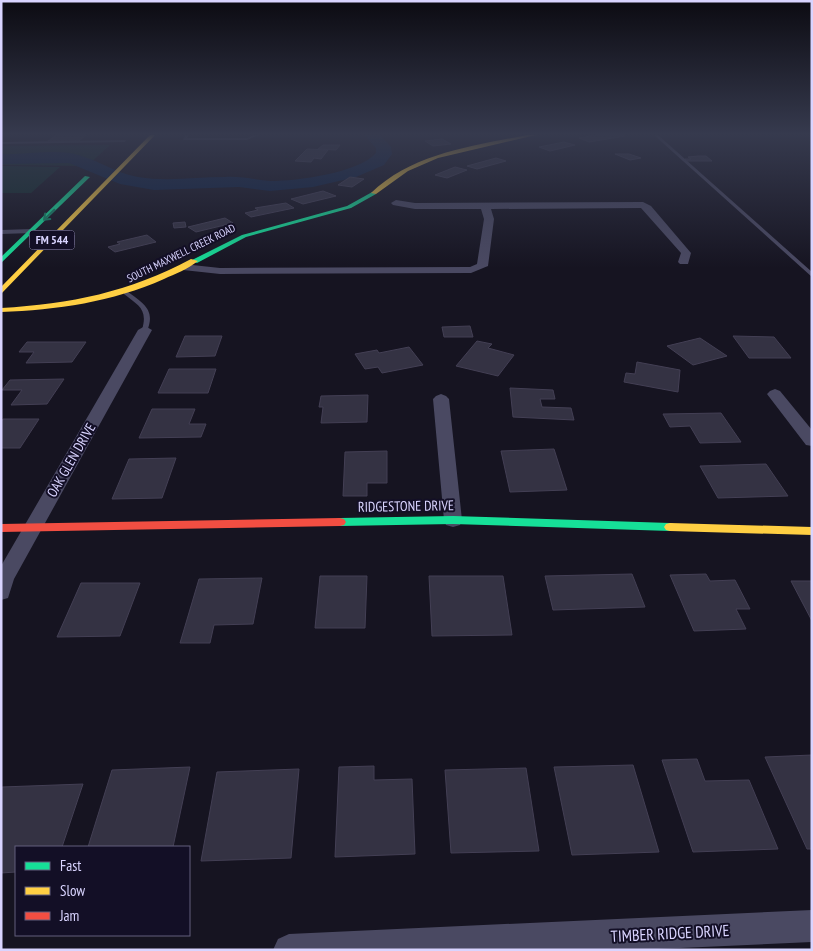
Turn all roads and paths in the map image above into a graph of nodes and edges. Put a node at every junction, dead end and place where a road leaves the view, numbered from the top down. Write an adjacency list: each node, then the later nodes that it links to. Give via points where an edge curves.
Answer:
1 (85, 179): 7 (street, FM 544, one-way to 7)
2 (110, 179): 13 (street, FM 544)
3 (391, 179): 11 (street, SOUTH MAXWELL CREEK ROAD, via 352,206 246,235)
4 (703, 179): 12 (lane)
5 (396, 203): 6 (street)
6 (485, 206): 10 (street, via 643,205 686,253); 11 (street, via 488,219 482,266 471,270 220,272)
7 (32, 231): 8 (lane); 9 (street, FM 544)
8 (1, 232)
9 (1, 261)
10 (684, 262)
11 (182, 267): 14 (street, SOUTH MAXWELL CREEK ROAD)
12 (812, 274)
13 (1, 292)
14 (126, 293): 15 (street, SOUTH MAXWELL CREEK ROAD, via 49,308); 16 (lane, via 146,310 149,320)
15 (1, 310)
16 (145, 330): 21 (street, OAK GLEN DRIVE)
17 (775, 394): 19 (street)
18 (441, 398): 20 (street)
19 (812, 441)
20 (453, 520): 21 (street, RIDGESTONE DRIVE); 23 (street, RIDGESTONE DRIVE)
21 (33, 527): 22 (street, RIDGESTONE DRIVE); 24 (street, OAK GLEN DRIVE, via 4,579)
22 (1, 528)
23 (812, 531)
24 (1, 592)
25 (812, 926): 26 (street, TIMBER RIDGE DRIVE)
26 (289, 950)

